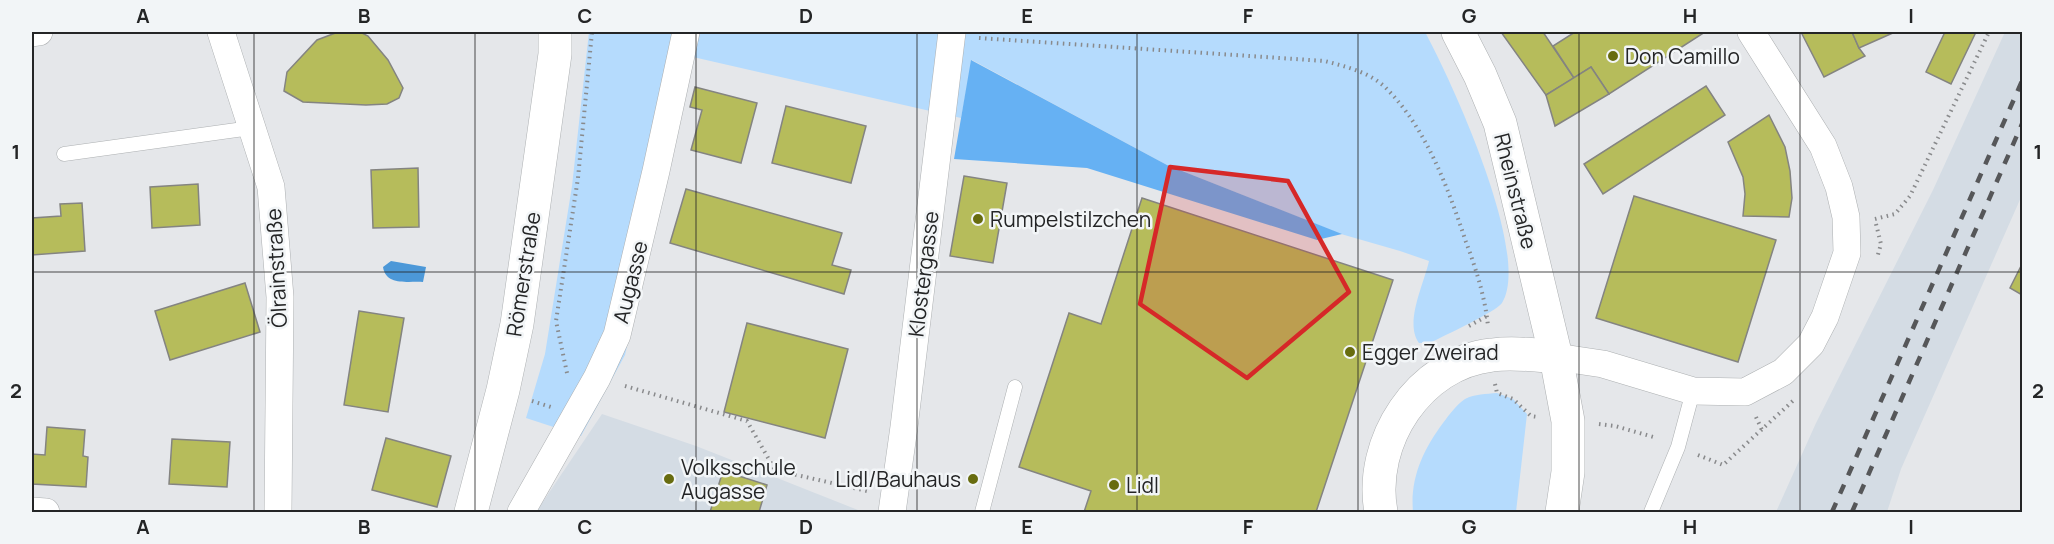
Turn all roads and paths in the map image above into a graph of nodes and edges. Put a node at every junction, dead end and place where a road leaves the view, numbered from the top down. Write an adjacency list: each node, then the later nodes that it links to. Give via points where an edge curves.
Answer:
1 (39, 32): 9 (street)
2 (220, 32): 11 (street, Ölrainstraße)
3 (555, 32): 25 (main road, Römerstraße, via 517,324)
4 (592, 32): 20 (path, via 578,178 556,321)
5 (686, 32): 16 (street, Augasse, via 617,335)
6 (1458, 32): 15 (main road, Rheinstraße, via 1500,123)
7 (1751, 32): 18 (street, via 1823,146 1846,216 1847,253 1811,344 1784,372 1745,392)
8 (1989, 32): 13 (path, via 1910,196 1895,214)
9 (32, 33)
10 (952, 34): 14 (path, via 1325,61 1360,70 1386,88 1419,131 1448,188 1485,302); 27 (street, Klostergasse)
11 (250, 128): 12 (lane); 24 (street, Ölrainstraße, via 271,187 280,297)
12 (64, 153)
13 (1875, 219)
14 (1491, 355): 15 (main road); 29 (main road, via 1453,366 1416,394 1398,419 1382,462 1378,496)
15 (1556, 357): 18 (street, via 1603,364); 30 (main road, Rheinstraße, via 1568,421 1568,471)
16 (597, 378): 20 (street, Augasse); 21 (path, via 747,421 775,470)
17 (1015, 387): 28 (lane)
18 (1693, 391): 31 (lane, via 1678,447)
19 (528, 400): 20 (path)
20 (568, 412): 26 (street, Augasse)
21 (867, 491)
22 (32, 511): 23 (street)
23 (46, 513)
24 (278, 513)
25 (471, 513)
26 (521, 513)
27 (892, 513)
28 (982, 513)
29 (1381, 513)
30 (1562, 513)
31 (1651, 513)

